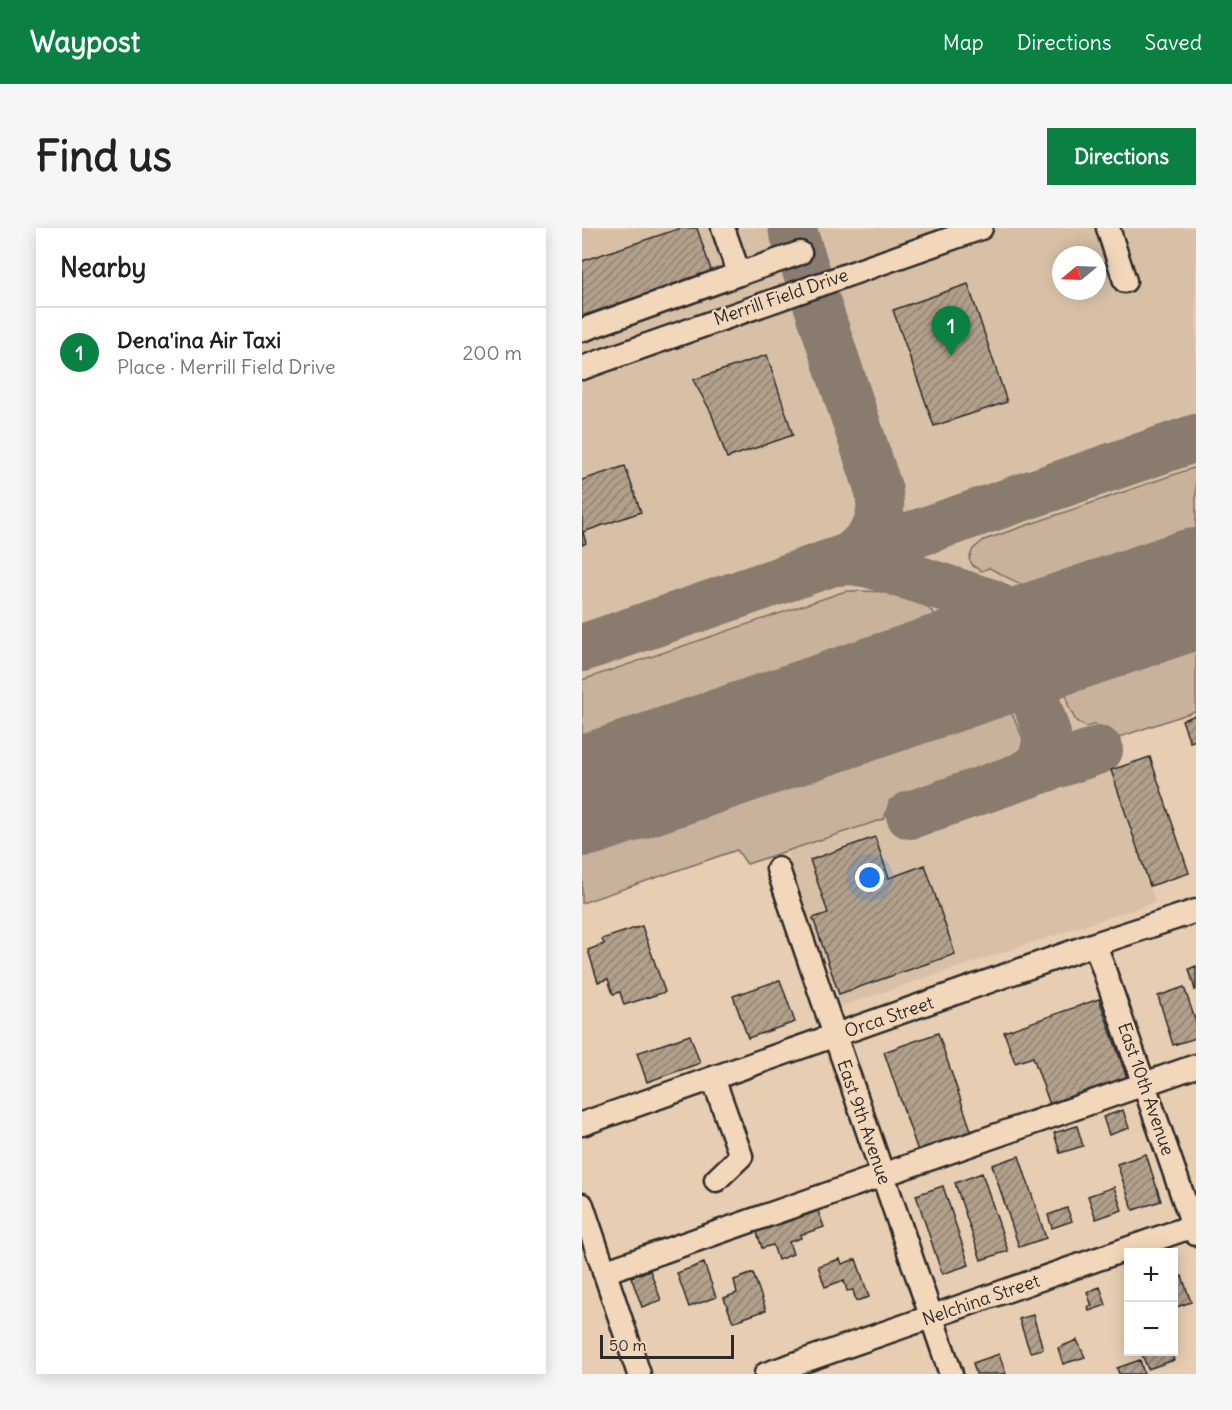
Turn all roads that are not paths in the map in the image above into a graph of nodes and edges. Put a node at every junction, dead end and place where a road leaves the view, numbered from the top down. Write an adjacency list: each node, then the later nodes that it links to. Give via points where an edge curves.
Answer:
1 (723, 228): 5 (street)
2 (981, 228): 8 (street, Merrill Field Drive)
3 (1108, 228): 7 (street)
4 (800, 253): 5 (street)
5 (739, 274): 6 (street)
6 (717, 281): 8 (street); 9 (street)
7 (1125, 281)
8 (730, 315): 10 (street, Merrill Field Drive)
9 (582, 330)
10 (582, 368)
11 (777, 869): 14 (street, East 9th Avenue)
12 (1196, 911): 13 (street, Orca Street)
13 (1095, 944): 14 (street, Orca Street); 17 (street, East 10th Avenue)
14 (835, 1036): 16 (street, Orca Street); 19 (street, East 9th Avenue)
15 (1196, 1066): 17 (street)
16 (713, 1078): 18 (street, Orca Street); 20 (street, via 741,1155)
17 (1144, 1084): 19 (street); 22 (street, East 10th Avenue)
18 (582, 1124)
19 (883, 1175): 23 (street); 24 (street, East 9th Avenue)
20 (716, 1180)
21 (582, 1205): 23 (street)
22 (1195, 1228): 24 (street, Nelchina Street)
23 (604, 1272): 25 (street)
24 (932, 1317): 26 (street, Nelchina Street); 27 (street, East 9th Avenue)
25 (639, 1374)
26 (766, 1374)
27 (951, 1374)

